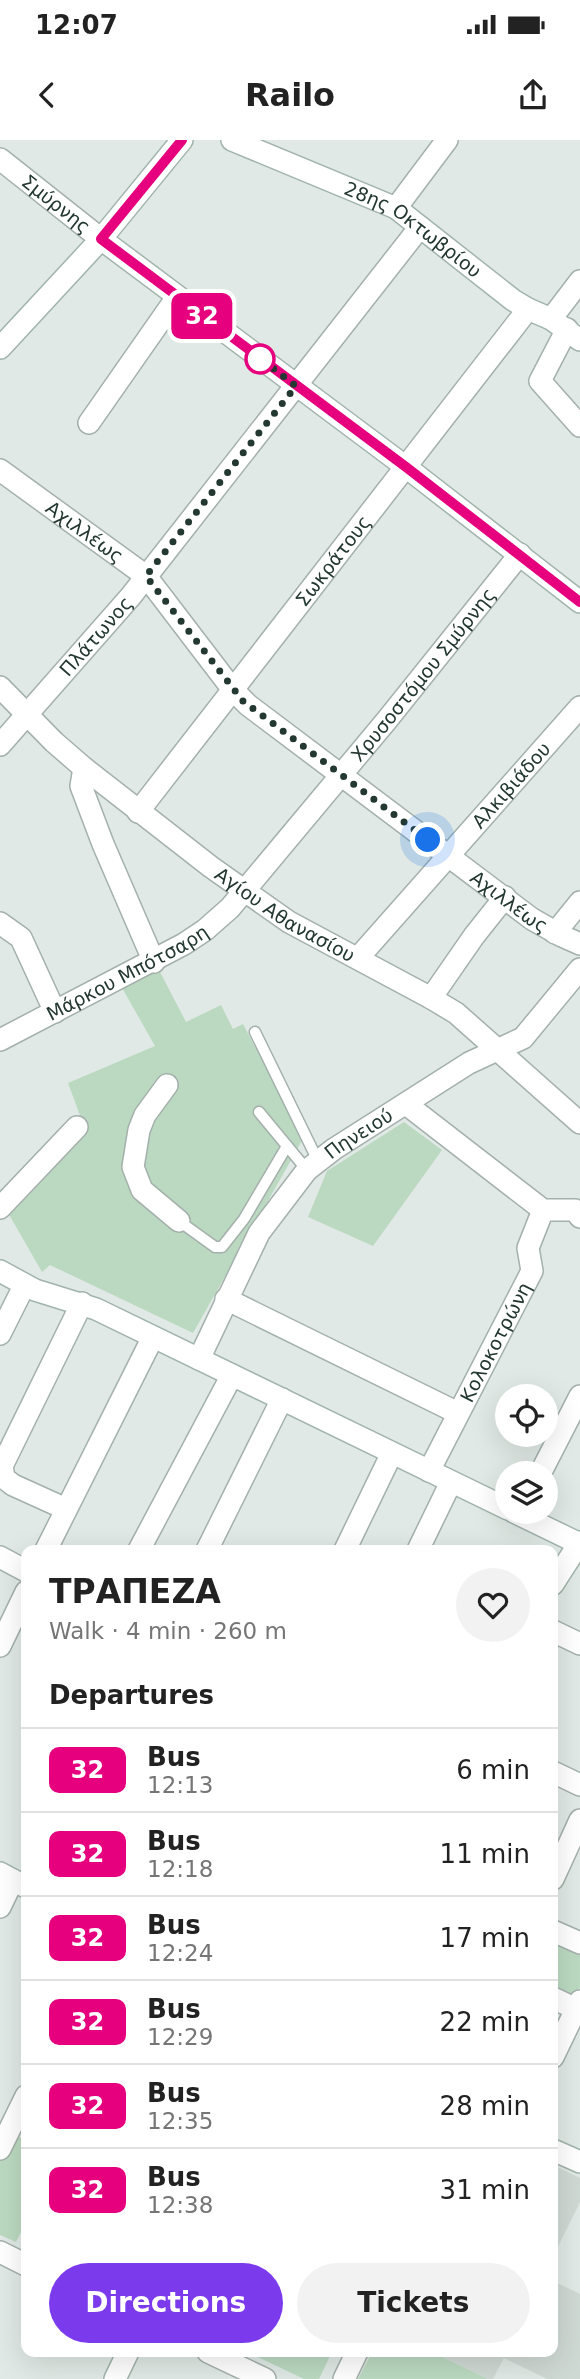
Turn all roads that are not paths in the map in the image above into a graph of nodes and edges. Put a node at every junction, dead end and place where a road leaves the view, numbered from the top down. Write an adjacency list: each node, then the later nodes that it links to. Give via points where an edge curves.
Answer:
1 (182, 140): 7 (street)
2 (232, 140): 5 (street, 28ης Οκτωβρίου)
3 (447, 140): 5 (street)
4 (0, 159): 7 (street, Σμύρνης)
5 (396, 208): 6 (street, 28ης Οκτωβρίου)
6 (420, 227): 10 (street, 28ης Οκτωβρίου); 13 (street, Πλάτωνος)
7 (101, 239): 9 (street, Σμύρνης); 12 (street)
8 (580, 281): 11 (street)
9 (177, 297): 13 (street, Σμύρνης); 14 (street)
10 (528, 309): 11 (street, 28ης Οκτωβρίου); 16 (street, Σωκράτους)
11 (566, 329): 15 (street, via 540,381)
12 (0, 348)
13 (296, 386): 16 (street, Σμύρνης); 19 (street, Πλάτωνος)
14 (89, 423)
15 (580, 426)
16 (406, 467): 18 (street, Σμύρνης); 22 (street, Σωκράτους)
17 (0, 470): 19 (street, Αχιλλέως)
18 (520, 554): 20 (street, Σμύρνης); 27 (street, Χρυσοστόμου Σμύρνης)
19 (146, 576): 22 (street, Αχιλλέως); 24 (street, Πλάτωνος)
20 (580, 602)
21 (0, 687): 24 (street, Αγίου Αθανασίου)
22 (233, 690): 27 (street, Αχιλλέως); 28 (street, Σωκράτους)
23 (580, 707): 29 (street, Αλκιβιάδου)
24 (26, 714): 25 (street, Πλάτωνος); 26 (street, Αγίου Αθανασίου)
25 (0, 745)
26 (84, 768): 28 (street, Αγίου Αθανασίου); 37 (street, via 81,786)
27 (342, 775): 29 (street, Αχιλλέως); 30 (street, Χρυσοστόμου Σμύρνης)
28 (138, 812): 30 (street, Αγίου Αθανασίου)
29 (447, 855): 31 (street, Αχιλλέως); 36 (street, Αλκιβιάδου)
30 (245, 892): 36 (street, Αγίου Αθανασίου, via 303,930); 37 (street, Μάρκου Μπότσαρη, via 205,930)
31 (505, 897): 34 (street, Αχιλλέως); 39 (street)
32 (580, 902): 34 (street)
33 (0, 923): 40 (street, via 21,938)
34 (555, 933): 35 (street, Αχιλλέως)
35 (580, 944)
36 (358, 958): 39 (street, Αγίου Αθανασίου)
37 (154, 962): 40 (street, Μάρκου Μπότσαρη)
38 (580, 969): 43 (street, Πηνειού, via 529,1032)
39 (431, 998): 43 (street, Αγίου Αθανασίου, via 466,1020)
40 (55, 1012): 42 (street, Μάρκου Μπότσαρη)
41 (255, 1032): 50 (lane)
42 (0, 1040)
43 (498, 1050): 45 (street, Πηνειού); 47 (street, Αγίου Αθανασίου)
44 (167, 1084): 54 (street, via 145,1115 133,1167 142,1190)
45 (405, 1104): 50 (street, Πηνειού); 52 (street)
46 (259, 1112): 49 (lane)
47 (580, 1123)
48 (77, 1127): 51 (street)
49 (288, 1146): 50 (lane); 54 (lane, via 222,1247 215,1247)
50 (312, 1166): 57 (street, Πηνειού, via 260,1233)
51 (0, 1208)
52 (543, 1210): 53 (street); 65 (street, Κολοκοτρώνη, via 528,1248 532,1271)
53 (578, 1210)
54 (178, 1221)
55 (0, 1271): 56 (street)
56 (23, 1286): 58 (street); 59 (street)
57 (226, 1299): 61 (street, Πηνειού); 65 (street)
58 (82, 1303): 60 (street); 71 (street, via 2,1466 4,1478 13,1485)
59 (0, 1334)
60 (153, 1337): 61 (street); 71 (street)
61 (199, 1359): 62 (street)
62 (232, 1375): 64 (street); 75 (street)
63 (580, 1396): 67 (street)
64 (282, 1399): 66 (street); 76 (street)
65 (458, 1413): 68 (street, Κολοκοτρώνη)
66 (393, 1453): 68 (street); 77 (street)
67 (547, 1461)
68 (429, 1471): 69 (street)
69 (451, 1482): 70 (street); 78 (street)
70 (495, 1502)
71 (66, 1509): 74 (street)
72 (540, 1524): 73 (street)
73 (580, 1544): 81 (street)
74 (48, 1545)
75 (142, 1545)
76 (209, 1545)
77 (347, 1545)
78 (420, 1545)
79 (0, 1557): 80 (street)
80 (21, 1568)
81 (558, 1577)
82 (21, 1602): 85 (street)
83 (558, 1633): 84 (street)
84 (580, 1644)
85 (0, 1646)
86 (558, 1774): 87 (street)
87 (580, 1785)
88 (580, 1821): 89 (street)
89 (558, 1868)
90 (13, 1880): 91 (street)
91 (0, 1907)
92 (558, 1933): 93 (street)
93 (580, 1943)
94 (558, 1999): 95 (street)
95 (578, 2005): 96 (street)
96 (573, 2034): 97 (street)
97 (558, 2051)
98 (14, 2118): 99 (street)
99 (0, 2149)
100 (558, 2152): 101 (street)
101 (580, 2162)
102 (0, 2252): 103 (street)
103 (21, 2260)
104 (126, 2357): 107 (street)
105 (219, 2357): 108 (street)
106 (355, 2357): 109 (street)
107 (115, 2379)
108 (265, 2379)
109 (344, 2379)

